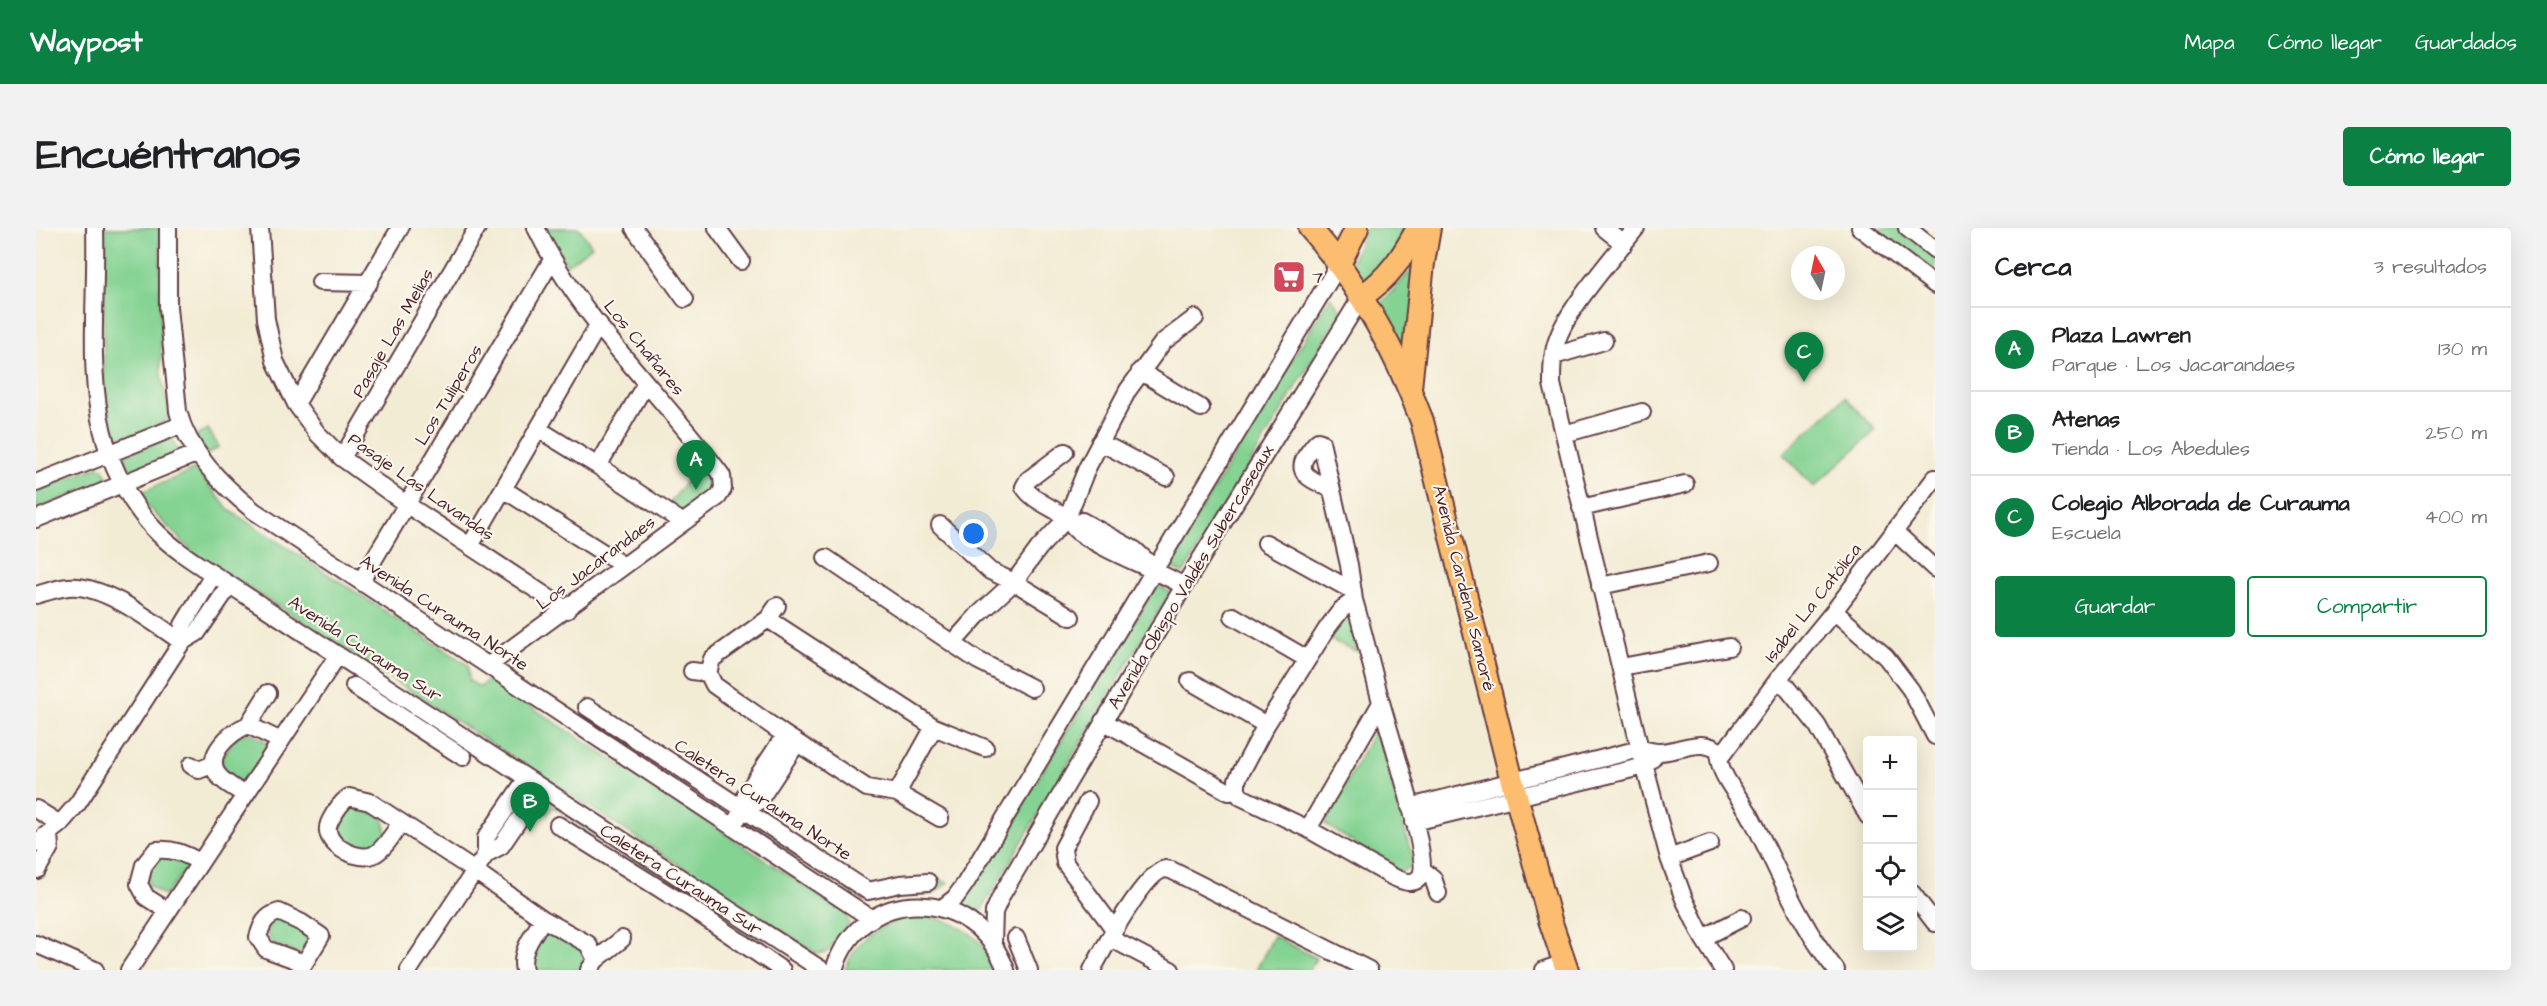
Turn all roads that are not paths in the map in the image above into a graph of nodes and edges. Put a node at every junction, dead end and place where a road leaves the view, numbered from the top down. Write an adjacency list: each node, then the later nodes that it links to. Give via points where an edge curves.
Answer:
1 (95, 228): 43 (street, Avenida Curauma Sur, via 95,377 98,415)
2 (168, 228): 37 (street, Avenida Curauma Norte, via 170,342)
3 (260, 228): 34 (street, Pasaje Las Lavandas, via 266,319 275,361)
4 (400, 228): 23 (street)
5 (477, 228): 44 (street, Pasaje Las Melias)
6 (536, 228): 19 (street, Los Chañares)
7 (634, 228): 26 (street)
8 (717, 228): 20 (street)
9 (1310, 228): 21 (main road, Avenida Cardenal Samoré)
10 (1357, 228): 21 (main road, Avenida Obispo Valdés Subercaseaux)
11 (1418, 228): 25 (main road, Avenida Obispo Valdés Subercaseaux, via 1400,260 1380,284)
12 (1429, 228): 33 (main road)
13 (1604, 228): 17 (street)
14 (1636, 228): 17 (street)
15 (1860, 228): 24 (street)
16 (1907, 228): 18 (street)
17 (1624, 244): 30 (street, via 1574,310 1558,337)
18 (1935, 250)
19 (552, 260): 28 (street, Los Chañares); 54 (street, Los Tuliperos)
20 (741, 261)
21 (1339, 264): 25 (main road, Avenida Cardenal Samoré); 67 (street, Avenida Obispo Valdés Subercaseaux)
22 (320, 282): 23 (street)
23 (369, 283): 34 (street)
24 (1935, 285)
25 (1362, 296): 33 (main road, Avenida Cardenal Samoré); 72 (street, Avenida Obispo Valdés Subercaseaux)
26 (685, 299)
27 (1195, 318): 31 (street, via 1163,342)
28 (599, 324): 32 (street, Los Chañares); 38 (street)
29 (1604, 342): 30 (street)
30 (1554, 356): 39 (street, via 1552,384)
31 (1140, 371): 35 (street); 40 (street)
32 (646, 383): 45 (street); 52 (street, Los Chañares, via 722,476)
33 (1410, 390): 111 (main road, Avenida Cardenal Samoré, via 1431,452)
34 (296, 404): 44 (street, Pasaje Las Lavandas)
35 (1201, 408)
36 (1642, 412): 39 (street)
37 (181, 426): 42 (street, Avenida Curauma Norte); 43 (street)
38 (538, 429): 45 (street); 51 (street)
39 (1563, 434): 55 (street)
40 (1100, 442): 46 (street); 56 (street)
41 (1065, 452): 56 (street, via 1024,487)
42 (198, 453): 50 (street); 69 (street, Avenida Curauma Norte, via 223,484 254,511)
43 (108, 455): 48 (street); 50 (street, Avenida Curauma Sur)
44 (342, 458): 54 (street, Pasaje Las Lavandas)
45 (598, 466): 58 (street)
46 (1166, 477)
47 (1935, 478): 60 (street, Isabel La Católica)
48 (36, 483)
49 (1685, 484): 55 (street)
50 (121, 485): 57 (street); 68 (street, Avenida Curauma Sur, via 154,529)
51 (503, 489): 62 (street); 65 (street)
52 (723, 489): 58 (street, Los Jacarandaes, via 718,497)
53 (1331, 489): 75 (street)
54 (406, 504): 62 (street, Pasaje Las Lavandas); 69 (street, Los Tuliperos)
55 (1581, 508): 73 (street)
56 (1067, 518): 67 (street, via 1080,520 1136,550); 70 (street)
57 (36, 519)
58 (682, 522): 65 (street, Los Jacarandaes)
59 (940, 525): 70 (street, via 990,571)
60 (1894, 531): 66 (street); 77 (street, Isabel La Católica)
61 (1266, 543): 75 (street)
62 (470, 546): 76 (street, Pasaje Las Lavandas)
63 (826, 558): 81 (street)
64 (1709, 563): 73 (street)
65 (624, 567): 76 (street, Los Jacarandaes)
66 (1935, 569)
67 (1155, 570): 72 (street); 142 (street, Avenida Obispo Valdés Subercaseaux, via 965,884)
68 (213, 574): 71 (street, Avenida Curauma Sur); 80 (street, via 183,625)
69 (361, 581): 85 (street, Avenida Curauma Norte)
70 (1014, 582): 79 (street); 81 (street)
71 (230, 585): 80 (street, via 197,633); 83 (street, Avenida Curauma Sur)
72 (1184, 586): 94 (street, Avenida Obispo Valdés Subercaseaux)
73 (1600, 586): 86 (street)
74 (36, 594): 80 (street, via 69,586 93,589)
75 (1354, 596): 84 (street); 92 (street)
76 (567, 610): 85 (street, Los Jacarandaes)
77 (1834, 611): 87 (street, Isabel La Católica); 100 (street, via 1886,657 1911,690)
78 (1233, 616): 84 (street)
79 (1071, 617)
80 (182, 642): 125 (street, via 78,803)
81 (953, 643): 90 (street)
82 (1729, 647): 86 (street)
83 (338, 655): 93 (street, Avenida Curauma Sur); 102 (street)
84 (1307, 659): 96 (street)
85 (489, 665): 99 (street, Avenida Curauma Norte)
86 (1621, 667): 106 (street)
87 (1779, 678): 104 (street, Isabel La Católica); 117 (street, via 1817,725)
88 (1190, 681): 96 (street)
89 (354, 686): 97 (street)
90 (1032, 688)
91 (268, 693): 95 (street)
92 (1381, 703): 119 (street); 124 (street)
93 (424, 711): 97 (street); 109 (street, Avenida Curauma Sur)
94 (1103, 722): 112 (street, via 1229,792); 153 (street, Avenida Obispo Valdés Subercaseaux, via 1001,896 994,912)
95 (248, 725): 102 (street); 107 (street, via 227,737)
96 (1266, 725): 112 (street, via 1237,780)
97 (415, 726): 105 (street)
98 (934, 727): 101 (street, via 772,612 700,672); 103 (street); 113 (street)
99 (588, 733): 116 (street, Caletera Curauma Norte, via 593,711); 123 (street, Avenida Curauma Norte)
100 (1935, 736)
101 (791, 739): 113 (street, via 867,788); 116 (street, via 746,794)
102 (281, 741): 114 (street)
103 (985, 748)
104 (1722, 753): 106 (street, via 1713,746 1698,744); 171 (street, via 1720,769 1751,817 1792,903)
105 (463, 757)
106 (1643, 758): 111 (street); 130 (street)
107 (214, 764): 108 (street, via 199,770); 114 (street, via 217,774)
108 (191, 765)
109 (526, 778): 110 (street, Avenida Curauma Sur); 128 (street, via 486,838)
110 (541, 787): 126 (street, Avenida Curauma Sur); 128 (street, via 501,846)
111 (1514, 788): 119 (street); 157 (main road, Avenida Cardenal Samoré, via 1550,920)
112 (1237, 791): 124 (street, via 1241,797)
113 (897, 793): 120 (street)
114 (245, 795): 131 (street)
115 (1088, 801): 148 (street, via 1063,848 1063,856)
116 (747, 805): 123 (street); 135 (street, Caletera Curauma Norte)
117 (1863, 807)
118 (36, 810): 125 (street)
119 (1412, 814): 133 (street)
120 (940, 818)
121 (400, 824): 134 (street)
122 (558, 825): 129 (street, Caletera Curauma Sur)
123 (732, 826): 139 (street, Avenida Curauma Norte)
124 (1308, 829): 133 (street, via 1404,882 1420,878)
125 (48, 834): 132 (street, via 50,847)
126 (619, 837): 129 (street); 137 (street, Avenida Curauma Sur)
127 (1710, 843): 130 (street)
128 (486, 854): 134 (street)
129 (606, 855): 141 (street, Caletera Curauma Sur)
130 (1669, 858): 150 (street)
131 (200, 862): 143 (street); 143 (street, via 165,849 156,850 144,865 139,884 146,897)
132 (37, 870)
133 (1422, 870): 138 (street, via 1433,878)
134 (475, 871): 145 (street); 160 (street)
135 (845, 876): 136 (street, Caletera Curauma Norte, via 870,892); 139 (street)
136 (928, 882)
137 (702, 891): 141 (street); 152 (street, Avenida Curauma Sur)
138 (1438, 893)
139 (833, 894): 146 (street, Avenida Curauma Norte)
140 (1916, 898): 147 (street)
141 (689, 907): 155 (street, Caletera Curauma Sur)
142 (942, 908): 146 (street, via 906,906); 153 (street, via 965,917)
143 (168, 911): 159 (street)
144 (1742, 918): 150 (street)
145 (543, 919): 156 (street, via 588,944); 161 (street, via 527,947)
146 (872, 919): 164 (street, via 848,942)
147 (1935, 923)
148 (1112, 934): 167 (street); 168 (street); 169 (street, via 1152,877 1165,869)
149 (1016, 938): 166 (street)
150 (1703, 938): 170 (street)
151 (622, 939): 156 (street)
152 (774, 940): 155 (street); 163 (street, Avenida Curauma Sur)
153 (993, 942): 165 (street)
154 (36, 944): 158 (street)
155 (762, 956): 162 (street, Caletera Curauma Sur)
156 (592, 965)
157 (1558, 968)
158 (95, 970)
159 (129, 970)
160 (410, 970)
161 (524, 970)
162 (782, 970)
163 (822, 970)
164 (834, 970)
165 (1006, 970)
166 (1029, 970)
167 (1092, 970)
168 (1171, 970)
169 (1369, 970)
170 (1723, 970)
171 (1836, 970)

